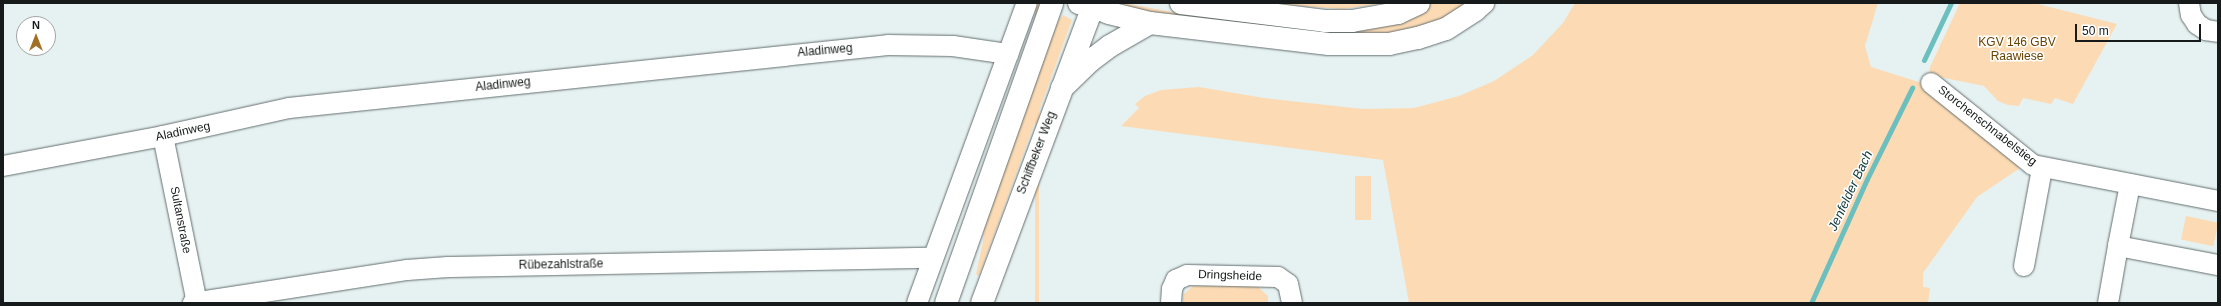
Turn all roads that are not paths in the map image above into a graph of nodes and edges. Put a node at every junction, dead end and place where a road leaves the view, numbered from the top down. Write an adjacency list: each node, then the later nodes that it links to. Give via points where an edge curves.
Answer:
1 (1027, 3): 10 (street)
2 (1052, 3): 24 (main road)
3 (1181, 3): 4 (main road, via 1325,21 1352,21 1398,13)
4 (1419, 3)
5 (1483, 3): 8 (main road, via 1446,29 1389,44 1329,44)
6 (2189, 3): 9 (street, via 2191,15 2197,24 2206,30)
7 (1089, 4): 8 (main road); 12 (main road, Schiffbeker Weg)
8 (1150, 23): 12 (main road, via 1090,61)
9 (2218, 32)
10 (1008, 54): 13 (street, Aladinweg, via 953,46 888,45 802,53 289,108); 19 (street)
11 (1932, 83): 15 (street, Storchenschnabelstieg, via 2034,166)
12 (1062, 88): 25 (main road, Schiffbeker Weg)
13 (163, 136): 14 (street, Aladinweg); 22 (street, Sultanstraße)
14 (3, 166)
15 (2042, 169): 16 (street, Storchenschnabelstieg); 21 (street, Storchenschnabelstieg)
16 (2130, 184): 17 (street, Storchenschnabelstieg); 18 (street)
17 (2218, 201)
18 (2118, 246): 20 (street); 28 (street)
19 (932, 258): 22 (street, Rübezahlstraße, via 448,267 407,270); 23 (street)
20 (2218, 264)
21 (2024, 266)
22 (195, 303)
23 (917, 303)
24 (946, 303)
25 (982, 303)
26 (1172, 303): 27 (street, Dringsheide, via 1172,289 1176,280 1187,275 1278,278 1288,284)
27 (1292, 303)
28 (2108, 303)

